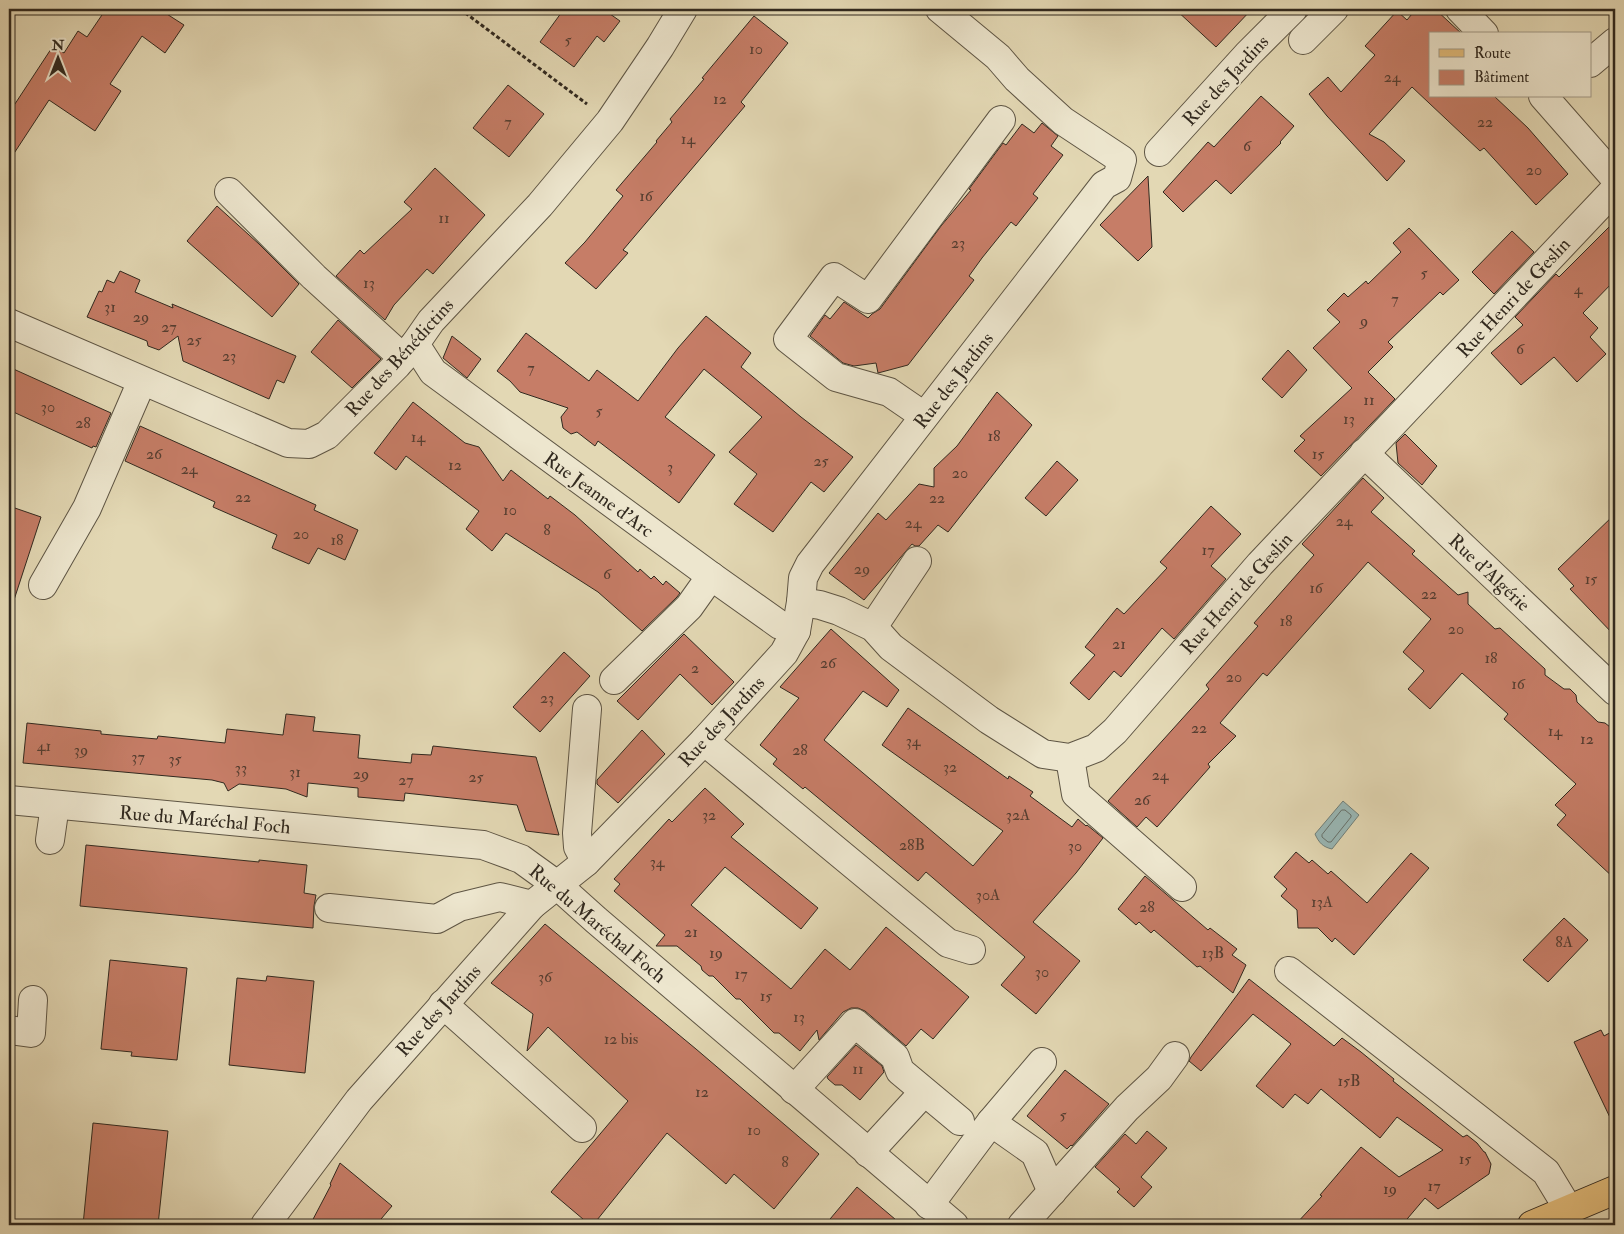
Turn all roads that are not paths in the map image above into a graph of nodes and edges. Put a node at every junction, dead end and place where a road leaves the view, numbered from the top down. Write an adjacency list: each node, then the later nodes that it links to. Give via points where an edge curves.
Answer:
1 (683, 9): 17 (street, Rue des Bénédictins, via 610,120 540,205 431,320)
2 (940, 9): 19 (street, Rue des Jardins, via 998,57 1017,79 1063,120 1122,160 1117,178 1104,185)
3 (1293, 9): 12 (street, Rue des Jardins)
4 (1334, 9): 7 (street)
5 (1460, 9): 6 (street)
6 (1482, 32)
7 (1303, 40)
8 (1615, 42): 9 (street)
9 (1592, 61)
10 (1548, 98): 13 (street)
11 (1001, 120): 19 (street, via 868,299 834,277 788,339 836,377 889,392)
12 (1159, 152)
13 (1615, 178)
14 (1615, 189): 20 (street, Rue Henri de Geslin)
15 (229, 192): 17 (street, Rue Jeanne d'Arc, via 314,277)
16 (9, 323): 18 (street, Rue des Bénédictins)
17 (409, 351): 18 (street, Rue des Bénédictins, via 327,435 309,444 288,443); 22 (street, Rue Jeanne d'Arc, via 433,372)
18 (142, 381): 23 (street, via 87,508)
19 (924, 416): 24 (street, Rue des Jardins, via 810,564 803,578)
20 (1364, 453): 28 (street, Rue d'Algérie); 31 (street, Rue Henri de Geslin, via 1260,564 1115,731 1096,748)
21 (917, 562): 25 (street)
22 (711, 576): 26 (street, Rue Jeanne d'Arc, via 780,625); 27 (street, via 689,607)
23 (43, 585)
24 (801, 602): 25 (street, Rue Henri de Geslin, via 839,611); 26 (street, Rue des Jardins)
25 (874, 626): 31 (street, Rue Henri de Geslin, via 891,647 989,720 1043,754)
26 (796, 631): 30 (street, Rue des Jardins, via 784,652)
27 (614, 680)
28 (1615, 691)
29 (587, 709): 35 (street, via 576,833 578,847)
30 (704, 741): 35 (street, Rue des Jardins); 40 (street, via 948,943)
31 (1070, 758): 37 (street, via 1076,794)
32 (9, 800): 33 (street, Rue du Maréchal Foch)
33 (55, 805): 34 (street); 36 (street, Rue du Maréchal Foch, via 483,845 520,859)
34 (50, 840)
35 (586, 862): 36 (street, Rue des Jardins)
36 (557, 885): 38 (street, Rue des Jardins); 47 (street, Rue du Maréchal Foch)
37 (1182, 887)
38 (532, 904): 39 (street, via 500,897 460,907 437,918); 43 (street, Rue des Jardins)
39 (329, 908)
40 (971, 950)
41 (1289, 970): 56 (street, via 1546,1172)
42 (34, 1000): 44 (street, via 31,1033)
43 (443, 1004): 51 (street); 57 (street, Rue des Jardins, via 359,1100)
44 (9, 1030)
45 (1175, 1056): 53 (street, via 1159,1078)
46 (1042, 1062): 50 (street)
47 (794, 1090): 48 (street, via 854,1023 895,1057 900,1071); 52 (street, Rue du Maréchal Foch)
48 (924, 1092): 49 (street); 52 (street)
49 (960, 1121)
50 (992, 1122): 53 (street, via 1035,1153); 55 (street)
51 (582, 1128)
52 (868, 1153): 55 (street, Rue du Maréchal Foch)
53 (1052, 1192): 59 (street)
54 (1615, 1192): 56 (main road)
55 (929, 1205): 58 (street, Rue du Maréchal Foch)
56 (1566, 1217): 60 (main road)
57 (265, 1225)
58 (954, 1225)
59 (1022, 1225)
60 (1532, 1225)

